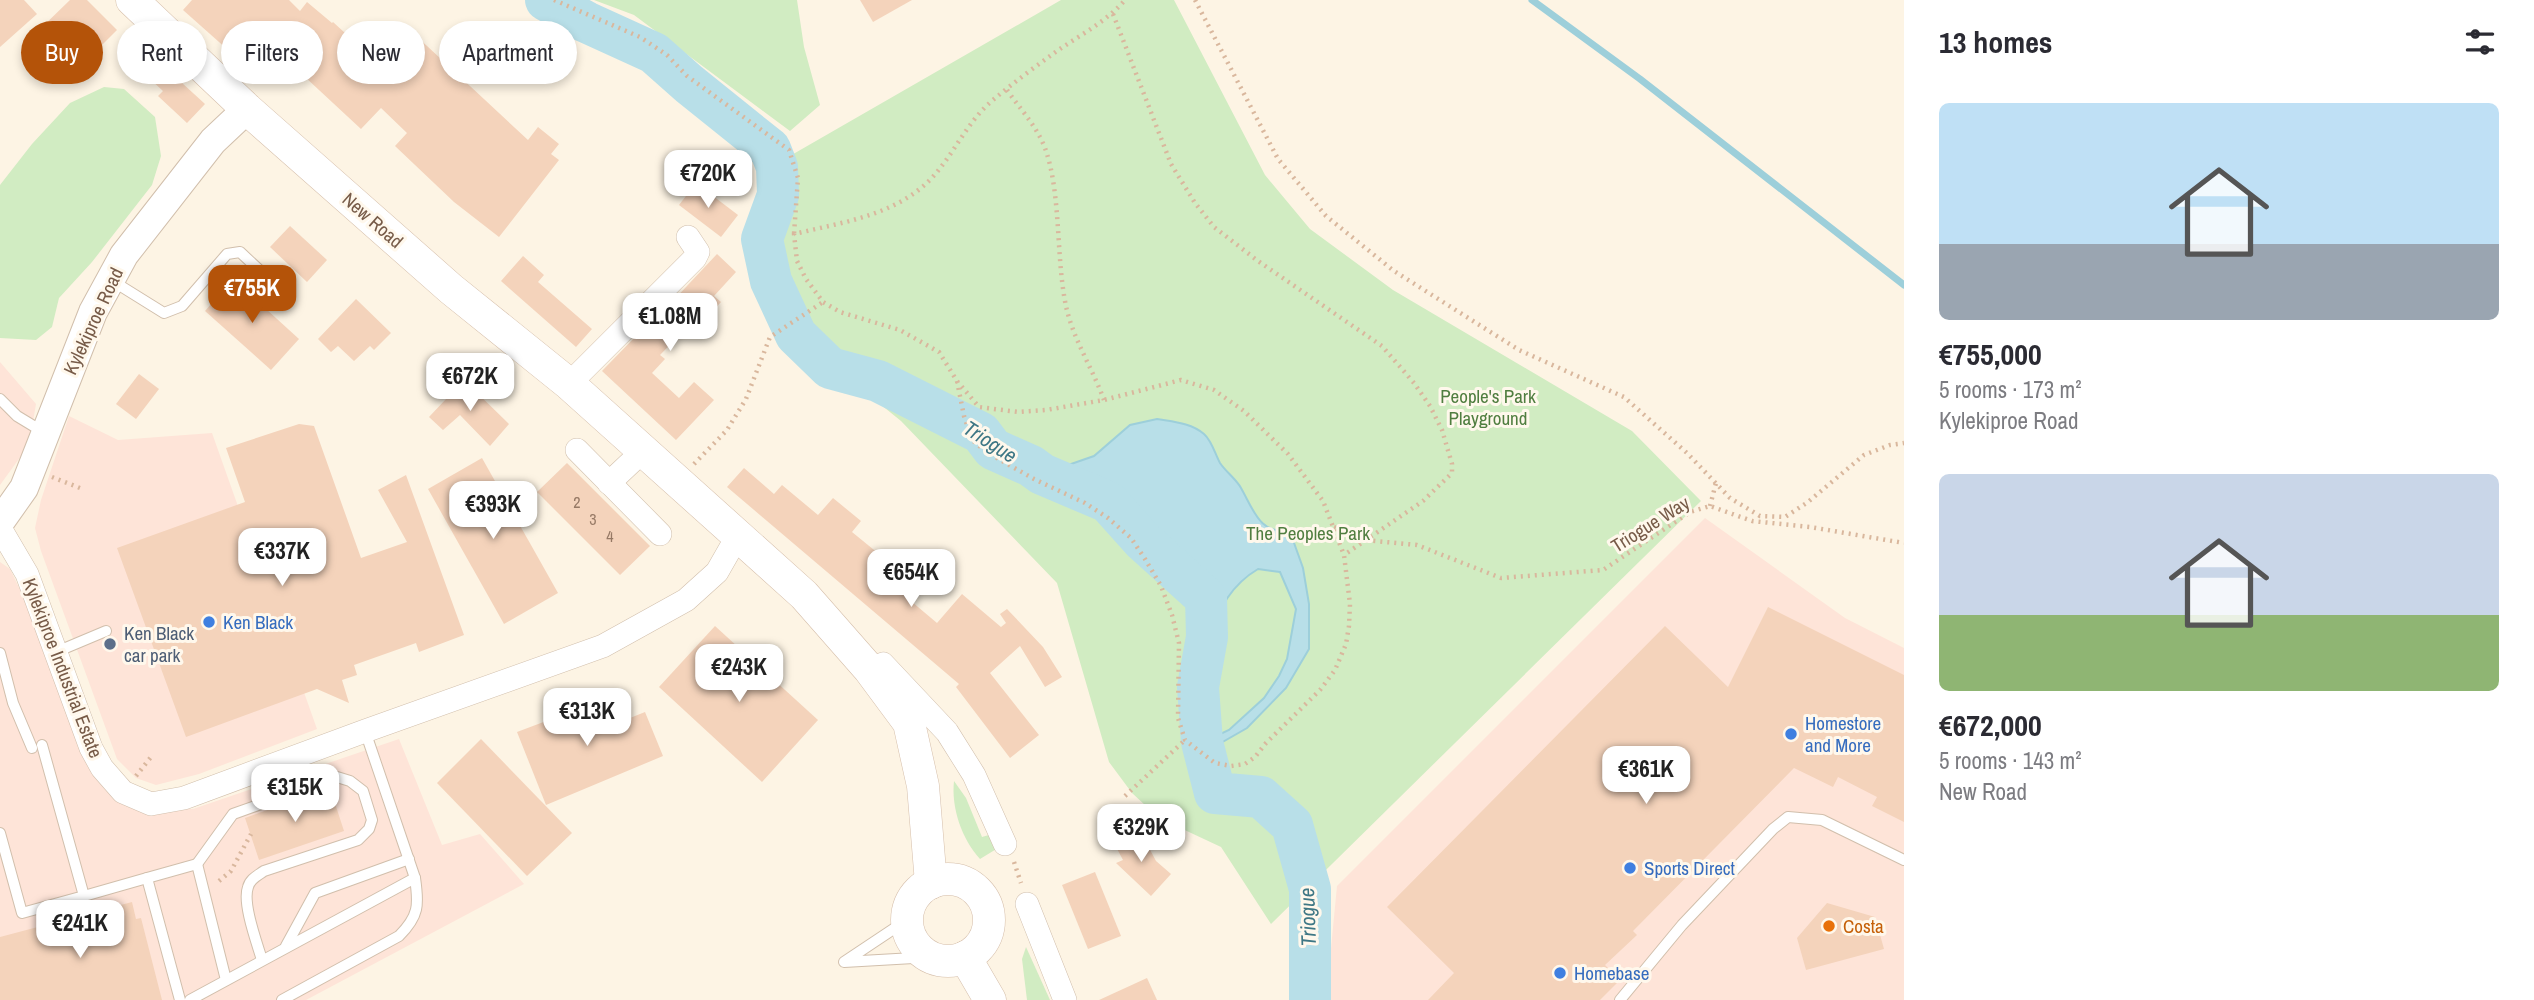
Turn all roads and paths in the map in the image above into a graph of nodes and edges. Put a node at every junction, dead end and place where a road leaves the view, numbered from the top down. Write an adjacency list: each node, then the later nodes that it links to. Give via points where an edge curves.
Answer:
1 (132, 0): 7 (main road, New Road)
2 (554, 0): 8 (path, via 639,37 789,150 798,178)
3 (1125, 0): 5 (path)
4 (1195, 0): 23 (path, via 1278,159 1326,216 1394,271 1520,349 1624,397)
5 (1113, 14): 6 (path); 30 (path, via 1171,164 1195,203 1214,227 1258,261 1382,346 1414,383 1442,430 1452,473 1423,501)
6 (1007, 90): 8 (path, via 977,116 926,186 873,215); 16 (path, via 1045,149 1065,302)
7 (247, 109): 10 (street, Kylekiproe Road, via 213,141 124,255); 14 (main road, New Road, via 451,289)
8 (794, 234): 12 (path, via 797,261)
9 (688, 237): 14 (street, via 698,252 695,258)
10 (111, 280): 11 (lane, via 164,313 182,306 227,254 240,252); 17 (street, Kylekiproe Road, via 93,312)
11 (286, 295)
12 (823, 302): 13 (path, via 919,340 939,352); 22 (path, via 770,337 746,399 727,430)
13 (957, 381): 16 (path, via 979,407 996,410 1046,410); 40 (path, via 972,440 1034,479 1085,503 1131,538 1161,586 1172,615 1179,650 1178,718)
14 (569, 384): 18 (main road, New Road)
15 (0, 399): 17 (lane)
16 (1104, 400): 26 (path, via 1181,380 1214,390 1244,411 1288,454 1323,501)
17 (45, 433): 25 (street, Kylekiproe Road, via 24,488)
18 (633, 441): 21 (street); 22 (main road, New Road)
19 (1904, 443): 23 (path, via 1864,455 1785,517 1760,516 1730,498)
20 (577, 450): 21 (street)
21 (609, 483): 28 (street)
22 (678, 483): 29 (main road, New Road)
23 (1716, 483): 24 (path)
24 (1710, 506): 30 (path, Triogue Way, via 1690,512 1603,570 1501,578 1417,545); 31 (path, Triogue Way, via 1752,521)
25 (0, 522)
26 (1333, 526): 30 (path, Triogue Way); 32 (path)
27 (0, 528): 34 (street, Kylekiproe Industrial Estate, via 27,574)
28 (660, 534)
29 (737, 537): 36 (main road, New Road, via 804,595); 39 (street, Kylekiproe Industrial Estate, via 717,572 686,600 603,646)
30 (1365, 540): 32 (path)
31 (1904, 543)
32 (1344, 555): 40 (path, via 1350,604 1346,644 1320,690 1245,764 1215,763)
33 (106, 631): 34 (lane)
34 (56, 652): 39 (street, Kylekiproe Industrial Estate, via 102,768 123,792 151,804 184,799)
35 (0, 653): 37 (lane)
36 (869, 668): 44 (street, via 883,664 947,732 974,775); 50 (main road, New Road, via 909,723 923,786)
37 (13, 703): 38 (lane); 52 (lane, via 37,746)
38 (0, 705)
39 (365, 731): 45 (lane)
40 (1185, 740): 41 (path)
41 (1125, 796)
42 (0, 833): 52 (lane, via 22,913)
43 (251, 834): 51 (path, via 231,871)
44 (1005, 844): 53 (path)
45 (409, 859): 49 (lane); 55 (lane, via 315,893)
46 (1904, 860): 65 (lane, via 1822,820 1788,817 1682,925)
47 (197, 864): 48 (lane); 51 (lane); 58 (lane, via 233,814 337,777 363,791 372,820 358,839 264,872 247,888)
48 (147, 878): 52 (lane); 60 (lane)
49 (415, 878): 55 (lane); 62 (lane, via 418,900 413,921 399,936)
50 (931, 883): 54 (main road, via 913,898); 57 (main road, via 954,879 975,889 982,898 989,920 987,931 983,942)
51 (204, 892): 59 (lane)
52 (84, 896)
53 (1027, 904): 64 (street)
54 (907, 920): 56 (main road, via 914,942); 56 (lane, via 844,962)
55 (286, 946): 58 (lane)
56 (931, 957): 57 (main road)
57 (965, 957): 63 (main road)
58 (262, 960): 59 (lane)
59 (226, 980): 61 (lane)
60 (180, 1000)
61 (190, 1000)
62 (282, 1000)
63 (990, 1000)
64 (1065, 1000)
65 (1620, 1000)

